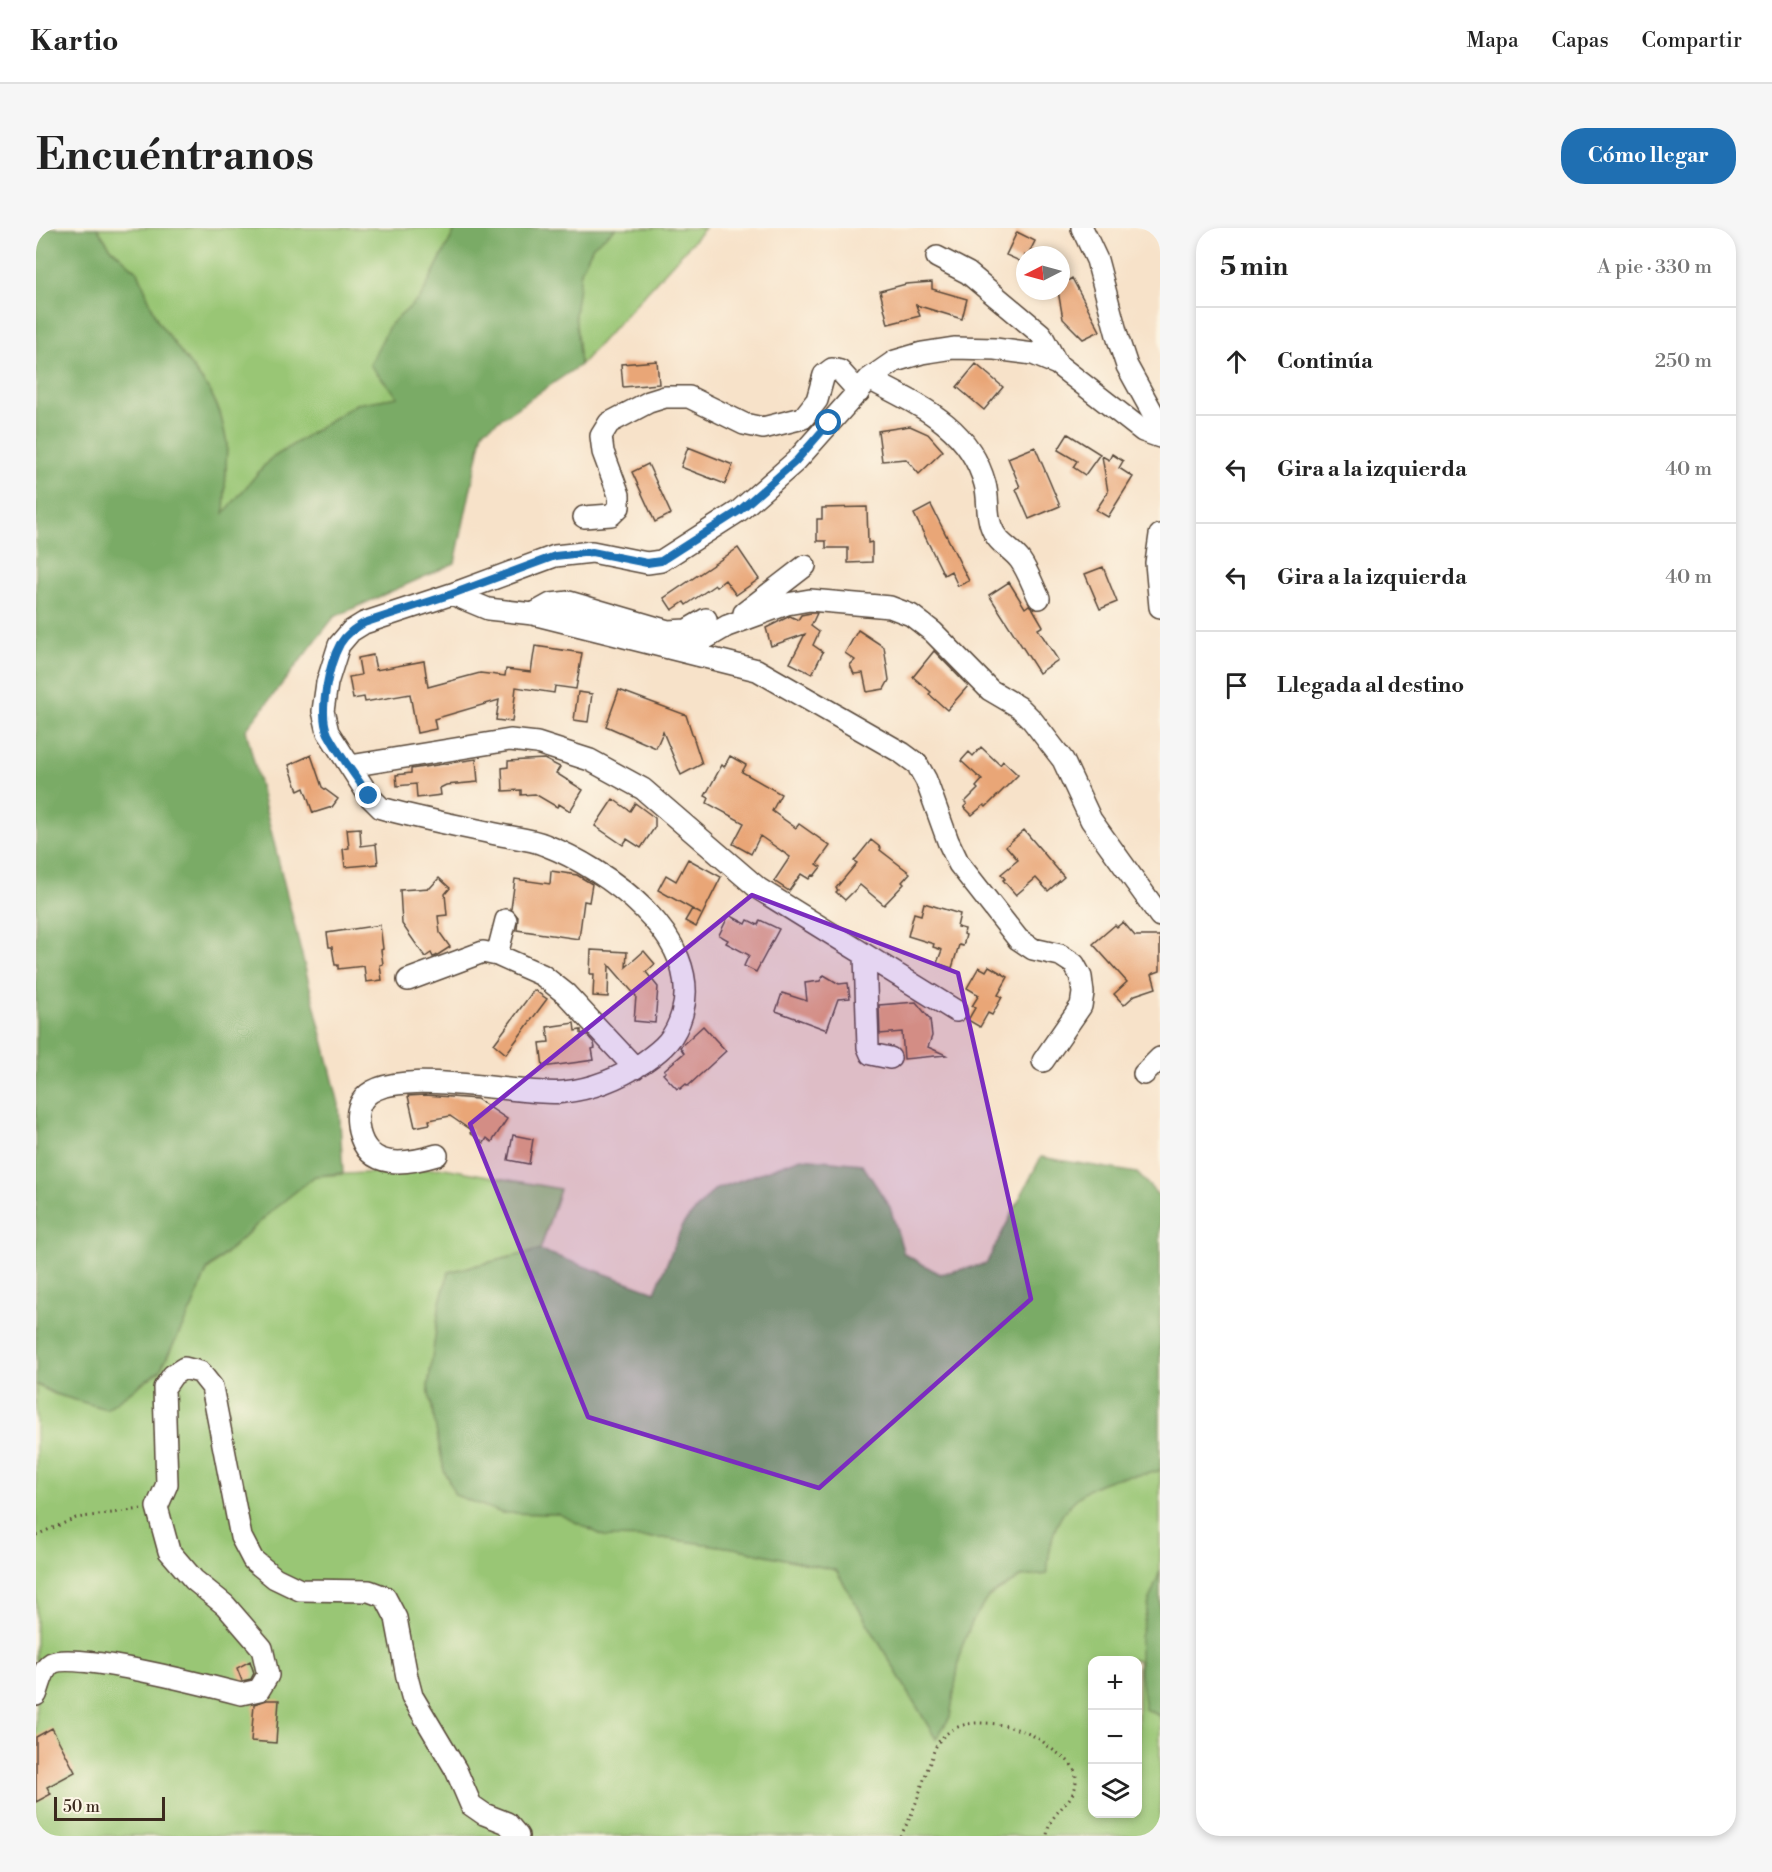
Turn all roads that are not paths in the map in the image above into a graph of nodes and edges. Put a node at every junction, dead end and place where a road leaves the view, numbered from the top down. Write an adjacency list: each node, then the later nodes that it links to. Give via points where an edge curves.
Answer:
1 (1082, 228): 5 (street, via 1097,260 1127,366)
2 (937, 257): 3 (street, via 968,273 1041,334)
3 (1057, 364): 4 (street, via 1033,354 954,348 895,361); 6 (street, via 1143,431)
4 (864, 385): 7 (street, via 832,369 824,375 817,400 803,418 763,428 744,424 690,397 665,397 649,402 609,423 601,436 619,507 611,515); 10 (street, via 796,461 739,511 661,561 647,563 576,552); 11 (street, via 934,414 957,433 985,484 990,524 998,540 1020,560)
5 (1160, 426)
6 (1160, 437)
7 (584, 517)
8 (1160, 535): 12 (street, via 1156,563)
9 (805, 566): 15 (street)
10 (452, 594): 13 (street, via 488,609); 17 (street, via 364,623 339,645 323,711 328,732)
11 (1039, 598)
12 (1159, 598)
13 (533, 614): 14 (street, via 551,604 569,602 669,631 687,630); 16 (street)
14 (706, 619)
15 (727, 626): 16 (street); 18 (street, via 787,603 810,600 891,607 912,615 990,690 1019,707 1032,720 1063,760 1091,820)
16 (684, 651): 26 (street, via 757,670 917,764 959,864 1018,939 1033,949 1060,955 1074,964 1081,977 1081,1006)
17 (350, 766): 21 (street, via 510,740 537,743 590,760 643,789 759,889); 27 (street, via 381,808 543,844 582,862 619,886 646,911 668,938 680,963 685,990 683,1012 674,1035 661,1050)
18 (1160, 916)
19 (506, 920): 20 (street)
20 (497, 955): 22 (street, via 483,952); 27 (street, via 542,975 566,994)
21 (865, 955): 23 (street); 24 (street, via 868,1047 871,1054)
22 (408, 980)
23 (956, 1011)
24 (890, 1058)
25 (1160, 1058): 28 (street)
26 (1043, 1061)
27 (635, 1068): 29 (street, via 618,1078 563,1092 428,1082 391,1084 364,1096 357,1108 360,1138 380,1161 416,1161)
28 (1144, 1074)
29 (437, 1155)
30 (36, 1695): 31 (street, via 46,1668 53,1662 95,1662 241,1694 259,1690 268,1675 262,1648 225,1605 194,1580 169,1551 157,1507 167,1484 164,1388 184,1368 200,1372 212,1387 241,1537 253,1560 275,1578 300,1590 369,1591 385,1597 396,1618 412,1696 456,1770 471,1805 507,1823)
31 (518, 1836)

